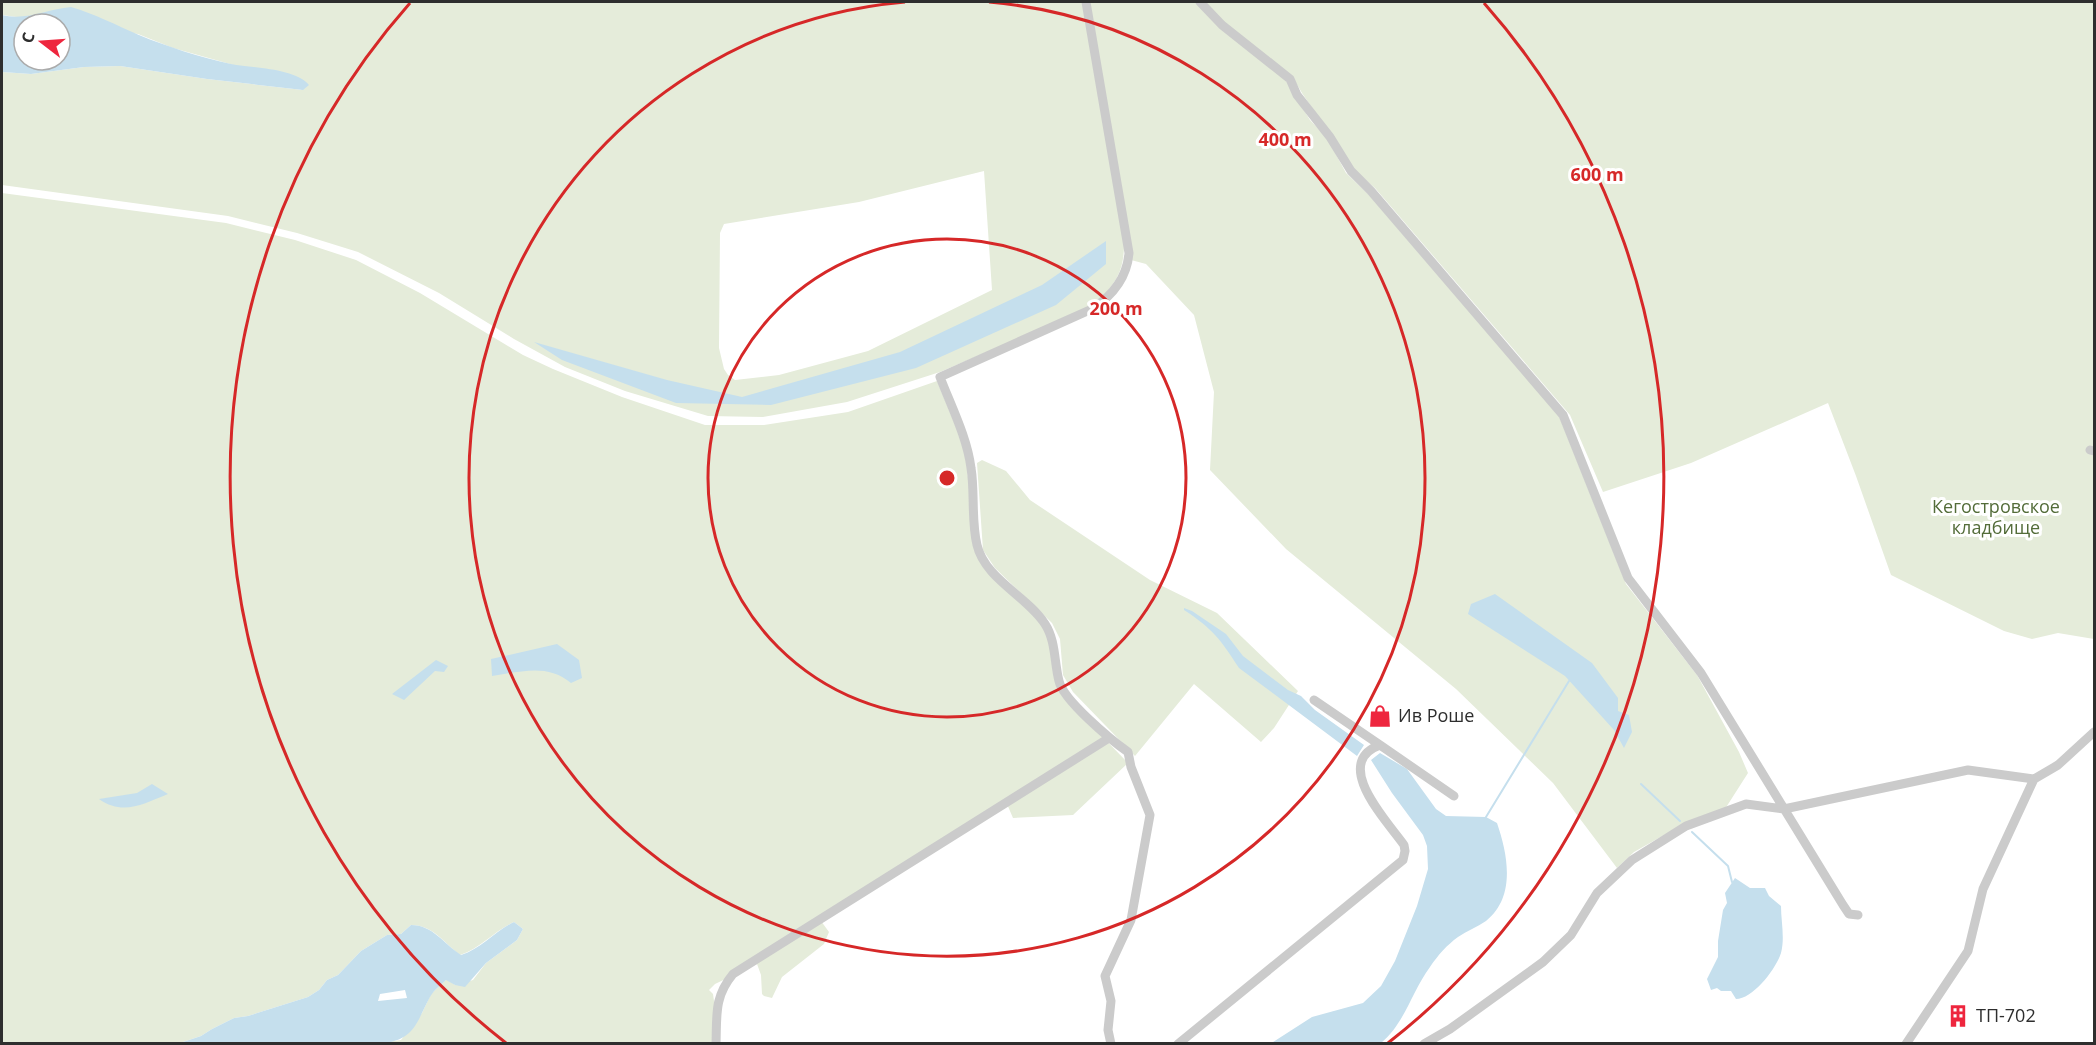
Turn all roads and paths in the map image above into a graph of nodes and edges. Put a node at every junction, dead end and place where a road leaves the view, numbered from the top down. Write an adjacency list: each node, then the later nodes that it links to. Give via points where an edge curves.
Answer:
1 (1086, 2): 5 (street, via 1129,253 1124,274 1110,295 1092,309 940,377 968,450 977,545 984,561 1044,623 1055,650 1059,683)
2 (1200, 2): 9 (street, via 1222,25 1290,79 1351,171 1563,415 1628,578 1701,673)
3 (1314, 700): 6 (street)
4 (2094, 732): 7 (street, via 2058,765)
5 (1109, 738): 11 (street, via 733,974 717,1005); 12 (street, via 1128,752 1150,815 1131,920 1105,976 1112,1001 1108,1030)
6 (1380, 745): 8 (street); 13 (street, via 1370,748 1361,760 1360,774 1368,795 1404,844 1403,860)
7 (2034, 779): 9 (street, via 1968,770); 15 (street, via 1983,889 1968,951)
8 (1454, 796)
9 (1784, 809): 10 (street, via 1849,914); 14 (street, via 1746,804 1686,826 1632,860 1597,893 1571,935 1543,962)
10 (1858, 915)
11 (716, 1044)
12 (1111, 1044)
13 (1178, 1044)
14 (1424, 1044)
15 (1906, 1044)

